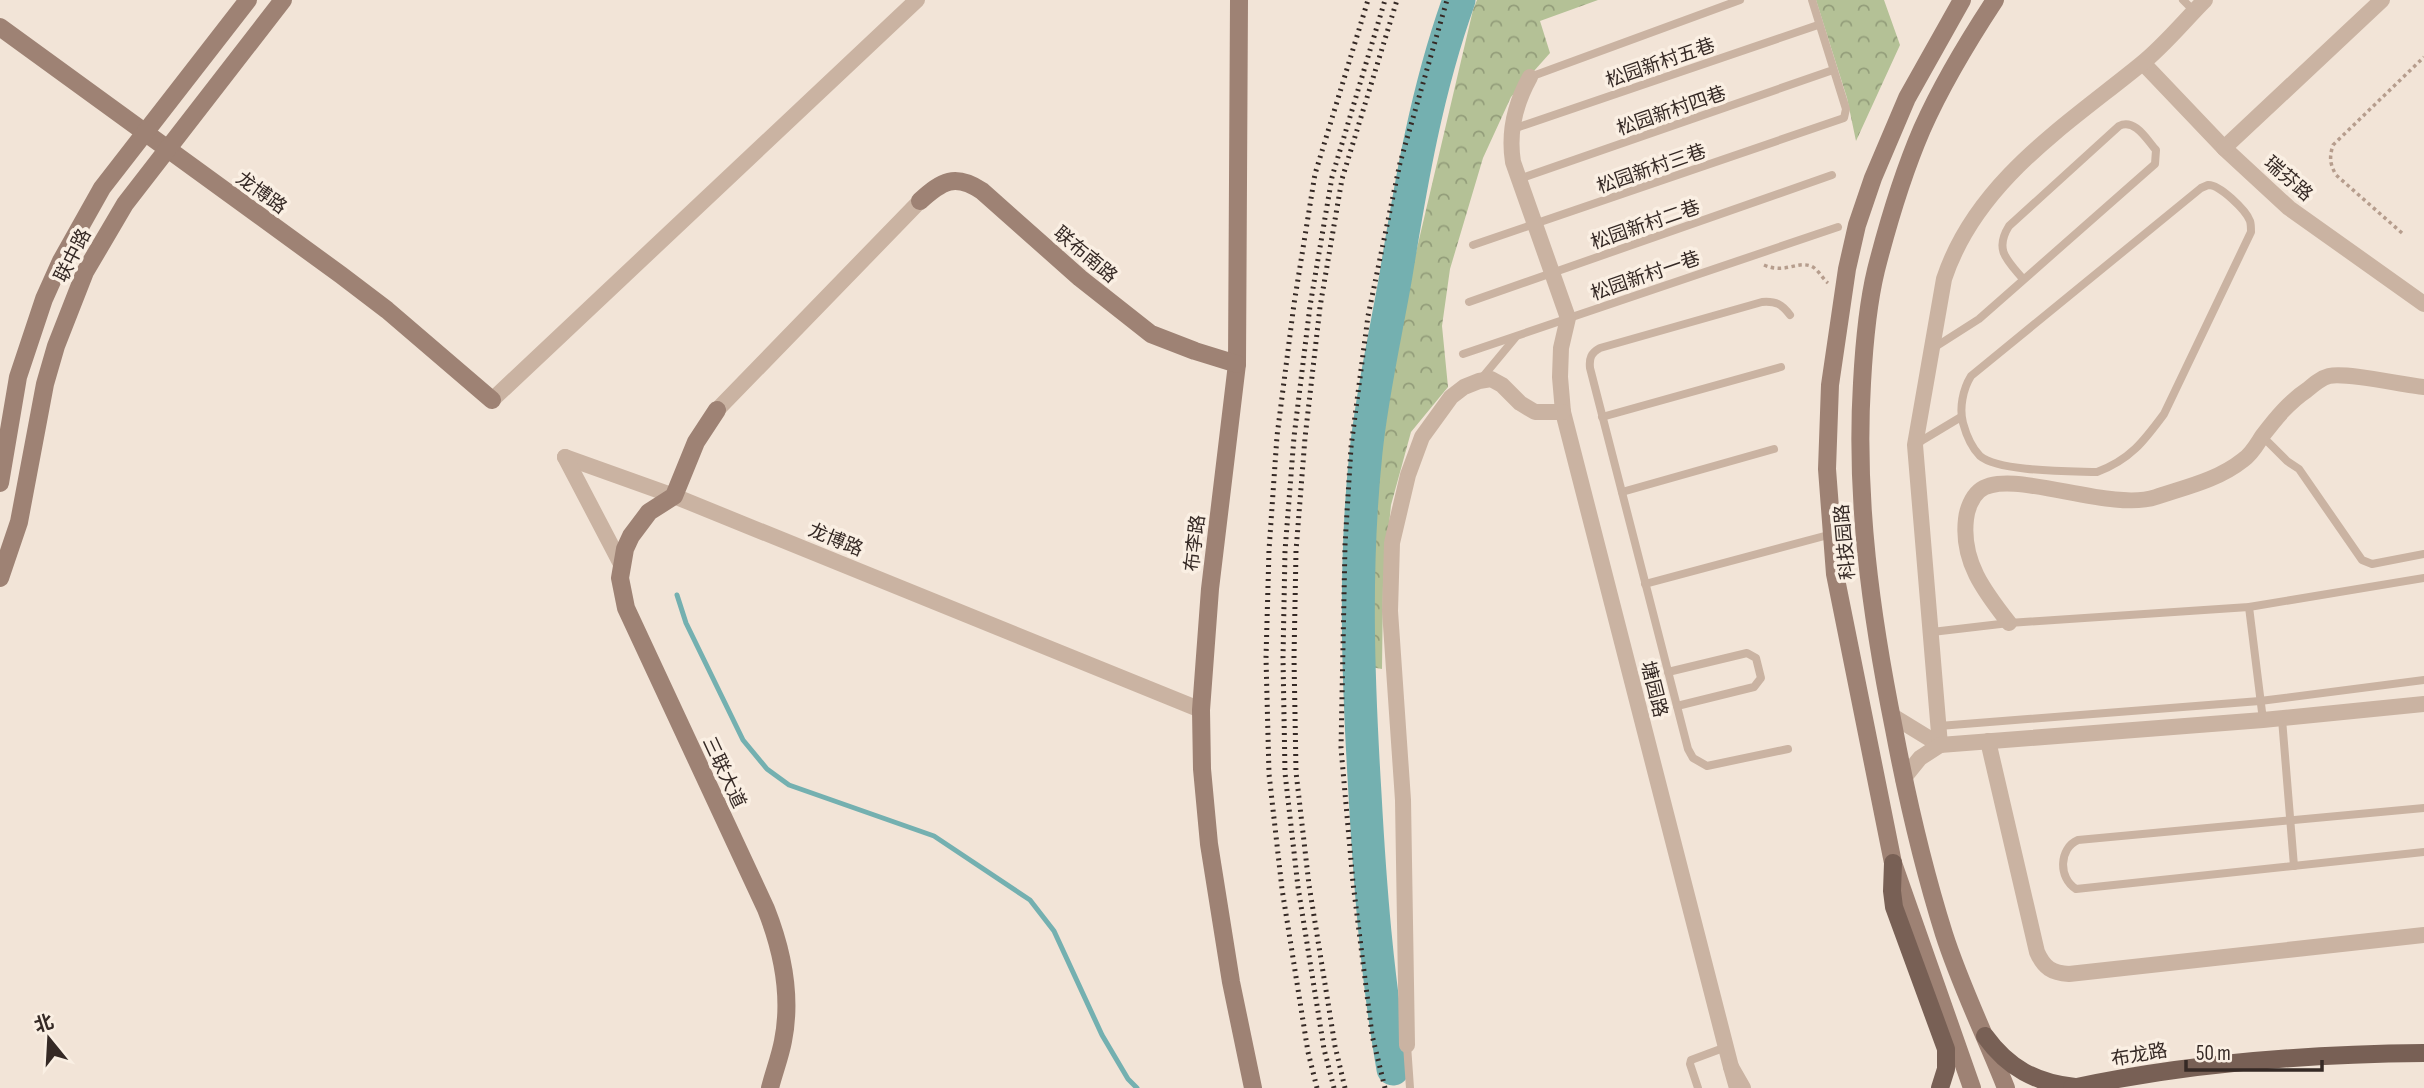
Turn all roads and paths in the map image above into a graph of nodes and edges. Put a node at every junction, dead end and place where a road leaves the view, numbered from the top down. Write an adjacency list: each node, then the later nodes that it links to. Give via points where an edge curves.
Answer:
1 (248, 0): 18 (main road, 联中路)
2 (283, 0): 19 (main road, 联中路)
3 (917, 0): 43 (street)
4 (1239, 0): 39 (main road, 布李路)
5 (1740, 0): 16 (lane)
6 (1812, 0): 11 (lane)
7 (1962, 0): 31 (main road, 科技园路, via 1911,89 1878,165 1857,225)
8 (1995, 0): 69 (main road, 科技园路, via 1945,82 1921,132 1876,272 1866,332 1860,414 1861,501 1878,655)
9 (2382, 0): 20 (street)
10 (2194, 4): 14 (street)
11 (1818, 25): 15 (lane); 17 (lane, 松园新村五巷)
12 (0, 27): 18 (main road, 龙博路)
13 (2424, 57): 26 (path, via 2333,145 2329,155 2336,176)
14 (2143, 63): 20 (street, 瑞芬路); 37 (street, via 2047,139 1989,195 1951,258)
15 (1833, 71): 22 (lane, 松园新村四巷); 24 (lane, 松园新村三巷, via 1846,109 1843,118)
16 (1530, 77): 17 (street)
17 (1511, 130): 22 (street)
18 (145, 132): 19 (main road, 龙博路); 51 (main road, 联中路, via 80,224 44,299 18,377)
19 (167, 148): 43 (main road, 龙博路, via 387,310); 57 (main road, 联中路, via 111,226 69,309 45,384 19,522)
20 (2224, 148): 33 (street, 瑞芬路, via 2288,208)
21 (1832, 176): 29 (lane, 松园新村二巷)
22 (1519, 179): 24 (street)
23 (920, 201): 39 (main road, 联布南路, via 948,181 967,181 1151,334); 44 (street)
24 (1535, 223): 27 (lane, 松园新村三巷); 29 (street)
25 (1838, 227): 28 (lane, 松园新村一巷)
26 (2402, 233)
27 (1473, 246)
28 (1746, 258): 31 (path, via 1775,270 1813,267); 35 (lane, 松园新村一巷)
29 (1552, 272): 32 (lane, 松园新村二巷); 35 (street)
30 (2023, 279): 30 (lane, via 2155,164 2156,150 2132,124 2119,126 2009,226 2001,247); 37 (lane, via 1979,319)
31 (1843, 291): 54 (main road, 科技园路, via 1830,385 1827,469)
32 (1469, 302)
33 (2424, 304)
34 (1790, 315): 46 (lane, via 1774,301 1762,302 1593,352 1590,368)
35 (1568, 318): 36 (lane, 松园新村一巷); 45 (street, 塘园路, via 1561,348)
36 (1516, 336): 38 (lane, 松园新村一巷); 41 (lane)
37 (1932, 349): 49 (street)
38 (1463, 354)
39 (1237, 364): 68 (main road, 布李路, via 1210,589)
40 (1781, 367): 46 (lane)
41 (1479, 381): 45 (street, via 1491,379 1502,385 1535,412); 84 (street, via 1451,397 1422,437 1392,544 1390,611 1403,800)
42 (2424, 387): 48 (street, via 2330,376 2297,397)
43 (492, 400)
44 (717, 410): 53 (main road, via 696,442)
45 (1563, 412): 85 (street, 塘园路)
46 (1602, 416): 52 (lane)
47 (1961, 417): 47 (lane, via 1981,457 1999,465 2097,472 2132,453 2164,414 2247,243 2251,223 2245,213 2218,187 2200,188 1971,376 1965,384); 49 (lane)
48 (2262, 436): 55 (lane, via 2298,469 2362,560 2372,564); 61 (street, via 2245,459 2223,474 2152,499 2115,501 2012,483 1979,491 1966,513 1967,550 1986,594)
49 (1915, 445): 62 (street)
50 (1774, 449): 52 (lane)
51 (0, 483)
52 (1622, 492): 59 (lane)
53 (674, 496): 56 (main road, 三联大道, via 639,523); 56 (street, 龙博路, via 565,457); 68 (street, 龙博路)
54 (1832, 534): 59 (lane); 80 (main road, 科技园路, via 1835,574)
55 (2424, 554)
56 (621, 564): 89 (main road, 三联大道, via 626,608 766,909 781,951 786,1017)
57 (0, 578)
58 (2424, 578): 60 (lane)
59 (1646, 584): 63 (lane)
60 (2249, 607): 61 (lane); 65 (lane)
61 (2009, 623): 62 (lane)
62 (1932, 632): 72 (street)
63 (1668, 672): 67 (lane); 67 (lane, via 1747,653 1756,658 1761,678 1755,687)
64 (2424, 680): 65 (lane)
65 (2260, 701): 71 (lane); 72 (lane)
66 (2424, 704): 70 (street)
67 (1677, 706): 75 (lane, via 1688,750 1707,766)
68 (1201, 710): 90 (main road, 布李路, via 1209,844)
69 (1891, 715): 74 (street); 76 (main road, 科技园路)
70 (2282, 719): 71 (street); 78 (lane)
71 (2263, 720): 73 (street)
72 (1939, 726): 74 (street)
73 (1989, 741): 74 (street); 82 (street, via 2037,953 2050,970 2069,974)
74 (1940, 745): 76 (street, via 1920,758)
75 (1788, 749)
76 (1903, 779): 83 (main road, 科技园路, via 1945,936)
77 (2424, 808): 78 (lane)
78 (2291, 821): 81 (lane); 81 (lane, via 2078,840 2070,843 2063,856 2066,878 2076,889)
79 (2424, 852): 81 (lane)
80 (1893, 863): 95 (main road, via 1894,907 1946,1049); 96 (main road, 科技园路)
81 (2294, 866)
82 (2424, 935)
83 (1985, 1036): 97 (main road, 科技园路); 98 (main road, via 2023,1073)
84 (1407, 1045): 91 (lane)
85 (1726, 1047): 87 (street, 塘园路); 92 (lane, via 1691,1060)
86 (2424, 1053): 88 (main road, 布龙路, via 2234,1061)
87 (1731, 1067): 93 (street, 塘园路); 94 (street, 塘园路)
88 (2162, 1071): 98 (main road, 布龙路); 99 (main road)
89 (770, 1088)
90 (1253, 1088)
91 (1410, 1088)
92 (1698, 1088)
93 (1737, 1088)
94 (1743, 1088)
95 (1940, 1088)
96 (1972, 1088)
97 (2006, 1088)
98 (2073, 1088)
99 (2144, 1088)

